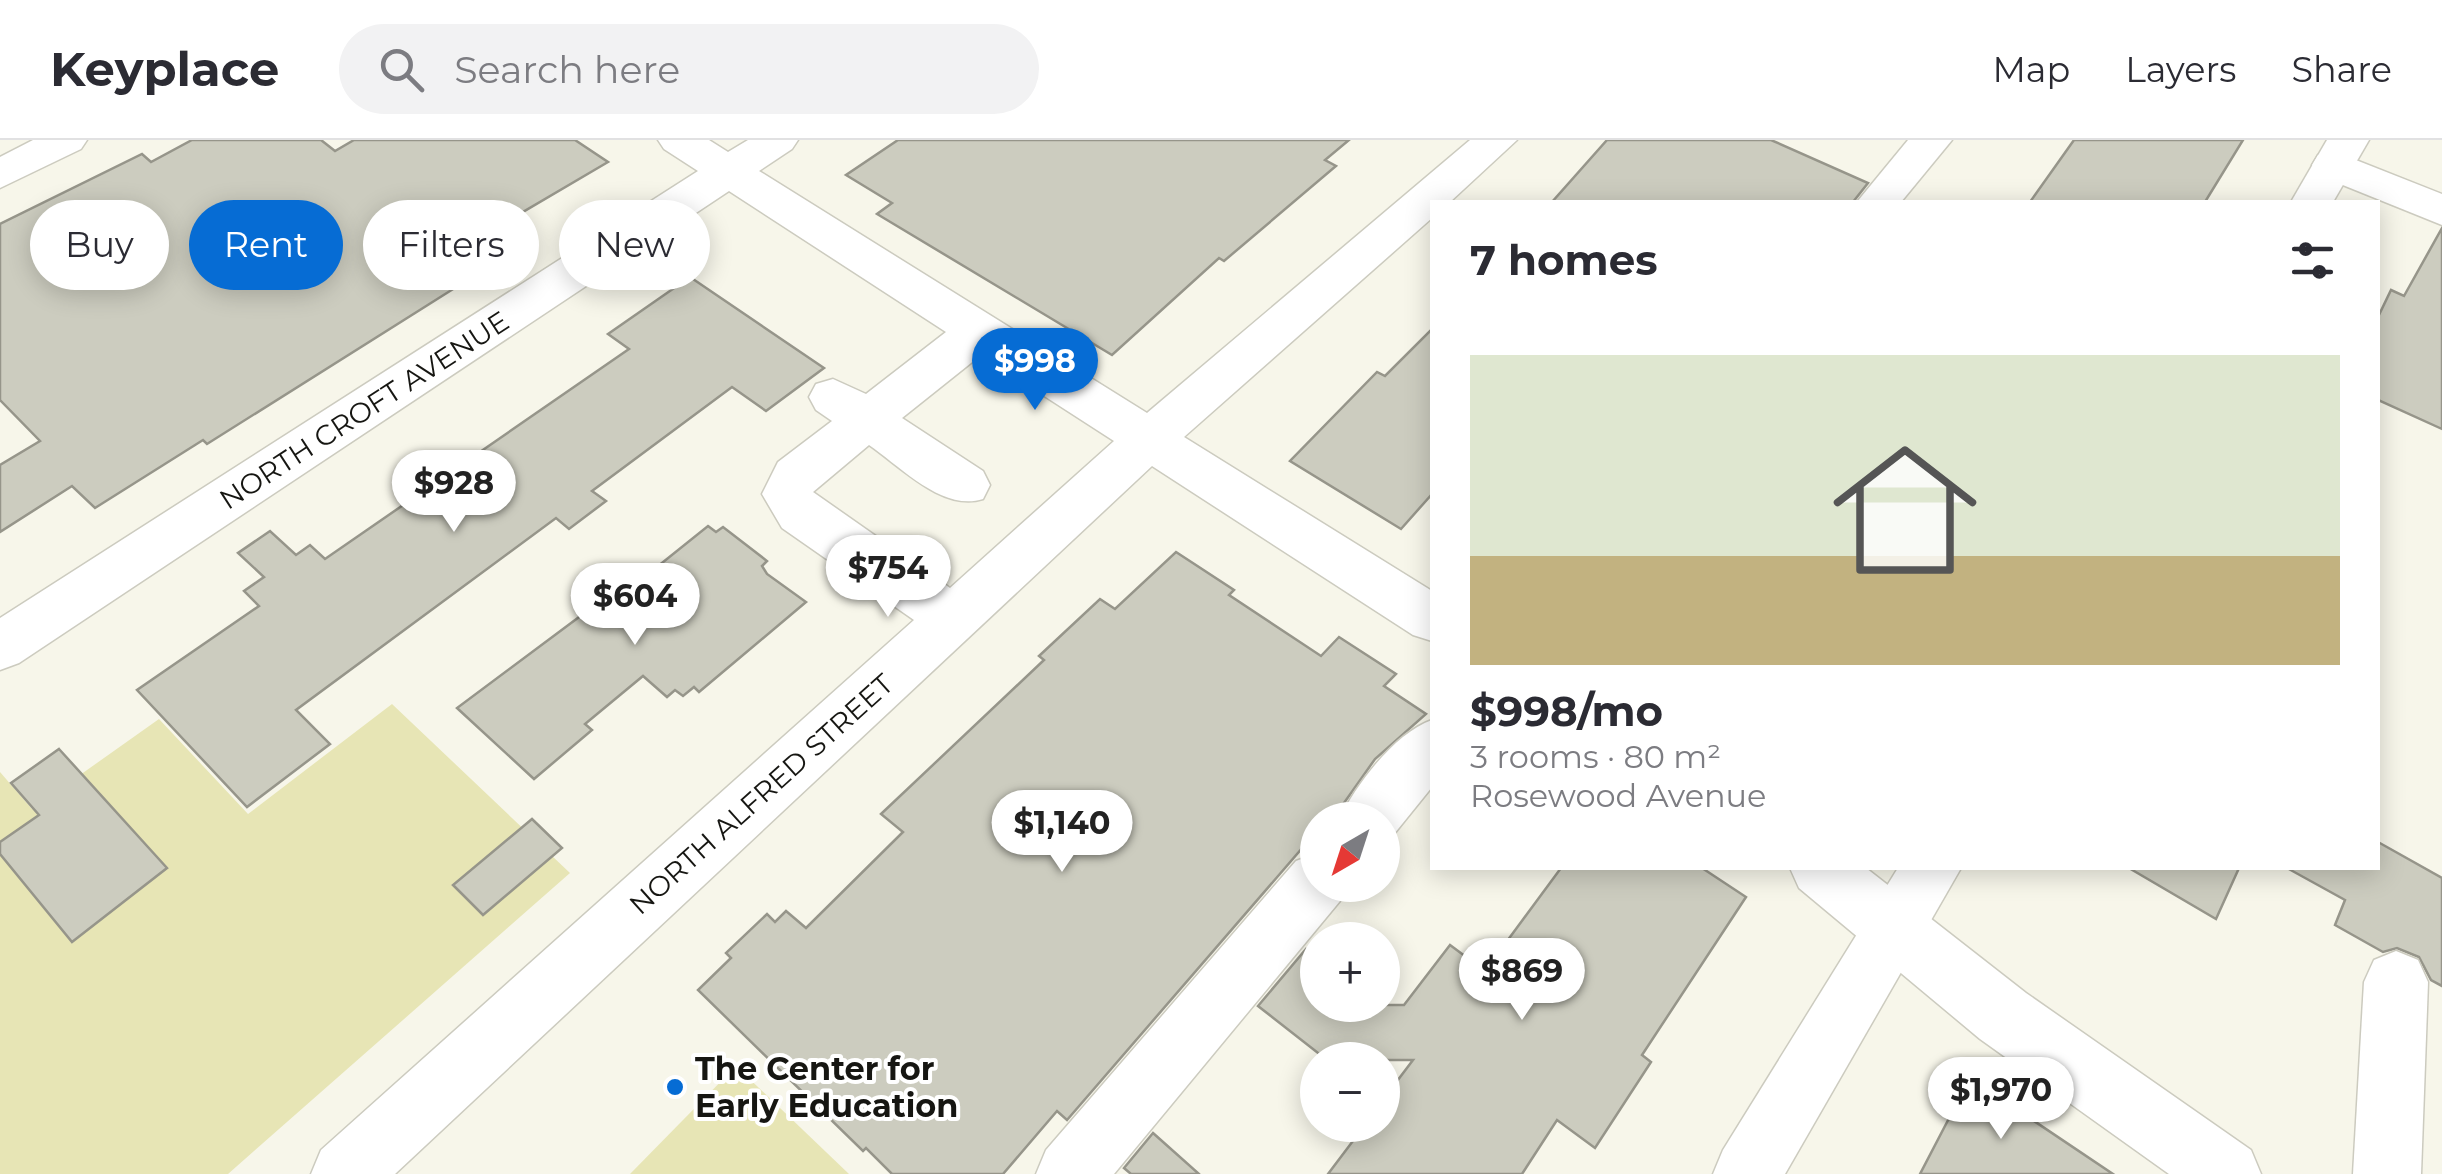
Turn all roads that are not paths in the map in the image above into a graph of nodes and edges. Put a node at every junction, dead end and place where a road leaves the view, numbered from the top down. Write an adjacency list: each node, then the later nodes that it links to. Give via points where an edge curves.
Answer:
1 (66, 140): 8 (street)
2 (679, 140): 7 (street)
3 (778, 140): 7 (street, NORTH CROFT AVENUE)
4 (1496, 140): 14 (street, NORTH ALFRED STREET)
5 (1931, 140): 9 (street)
6 (2340, 153): 10 (street); 11 (street)
7 (730, 171): 12 (street); 18 (street, NORTH CROFT AVENUE)
8 (0, 174)
9 (1880, 200)
10 (2313, 200)
11 (2442, 210)
12 (979, 331): 13 (street); 14 (street)
13 (850, 408): 15 (street); 16 (street, via 787,494 800,514)
14 (1148, 440): 16 (street, NORTH ALFRED STREET); 17 (street)
15 (965, 486)
16 (953, 618): 26 (street, NORTH ALFRED STREET)
17 (1430, 618)
18 (0, 647)
19 (1430, 746): 20 (street)
20 (1384, 802)
21 (1823, 870): 24 (street)
22 (1930, 870): 24 (street)
23 (1300, 902): 27 (street)
24 (1894, 926): 28 (street); 29 (street, via 2004,1016)
25 (2396, 982): 30 (street)
26 (345, 1174)
27 (1070, 1174)
28 (1747, 1174)
29 (2227, 1174)
30 (2386, 1174)

